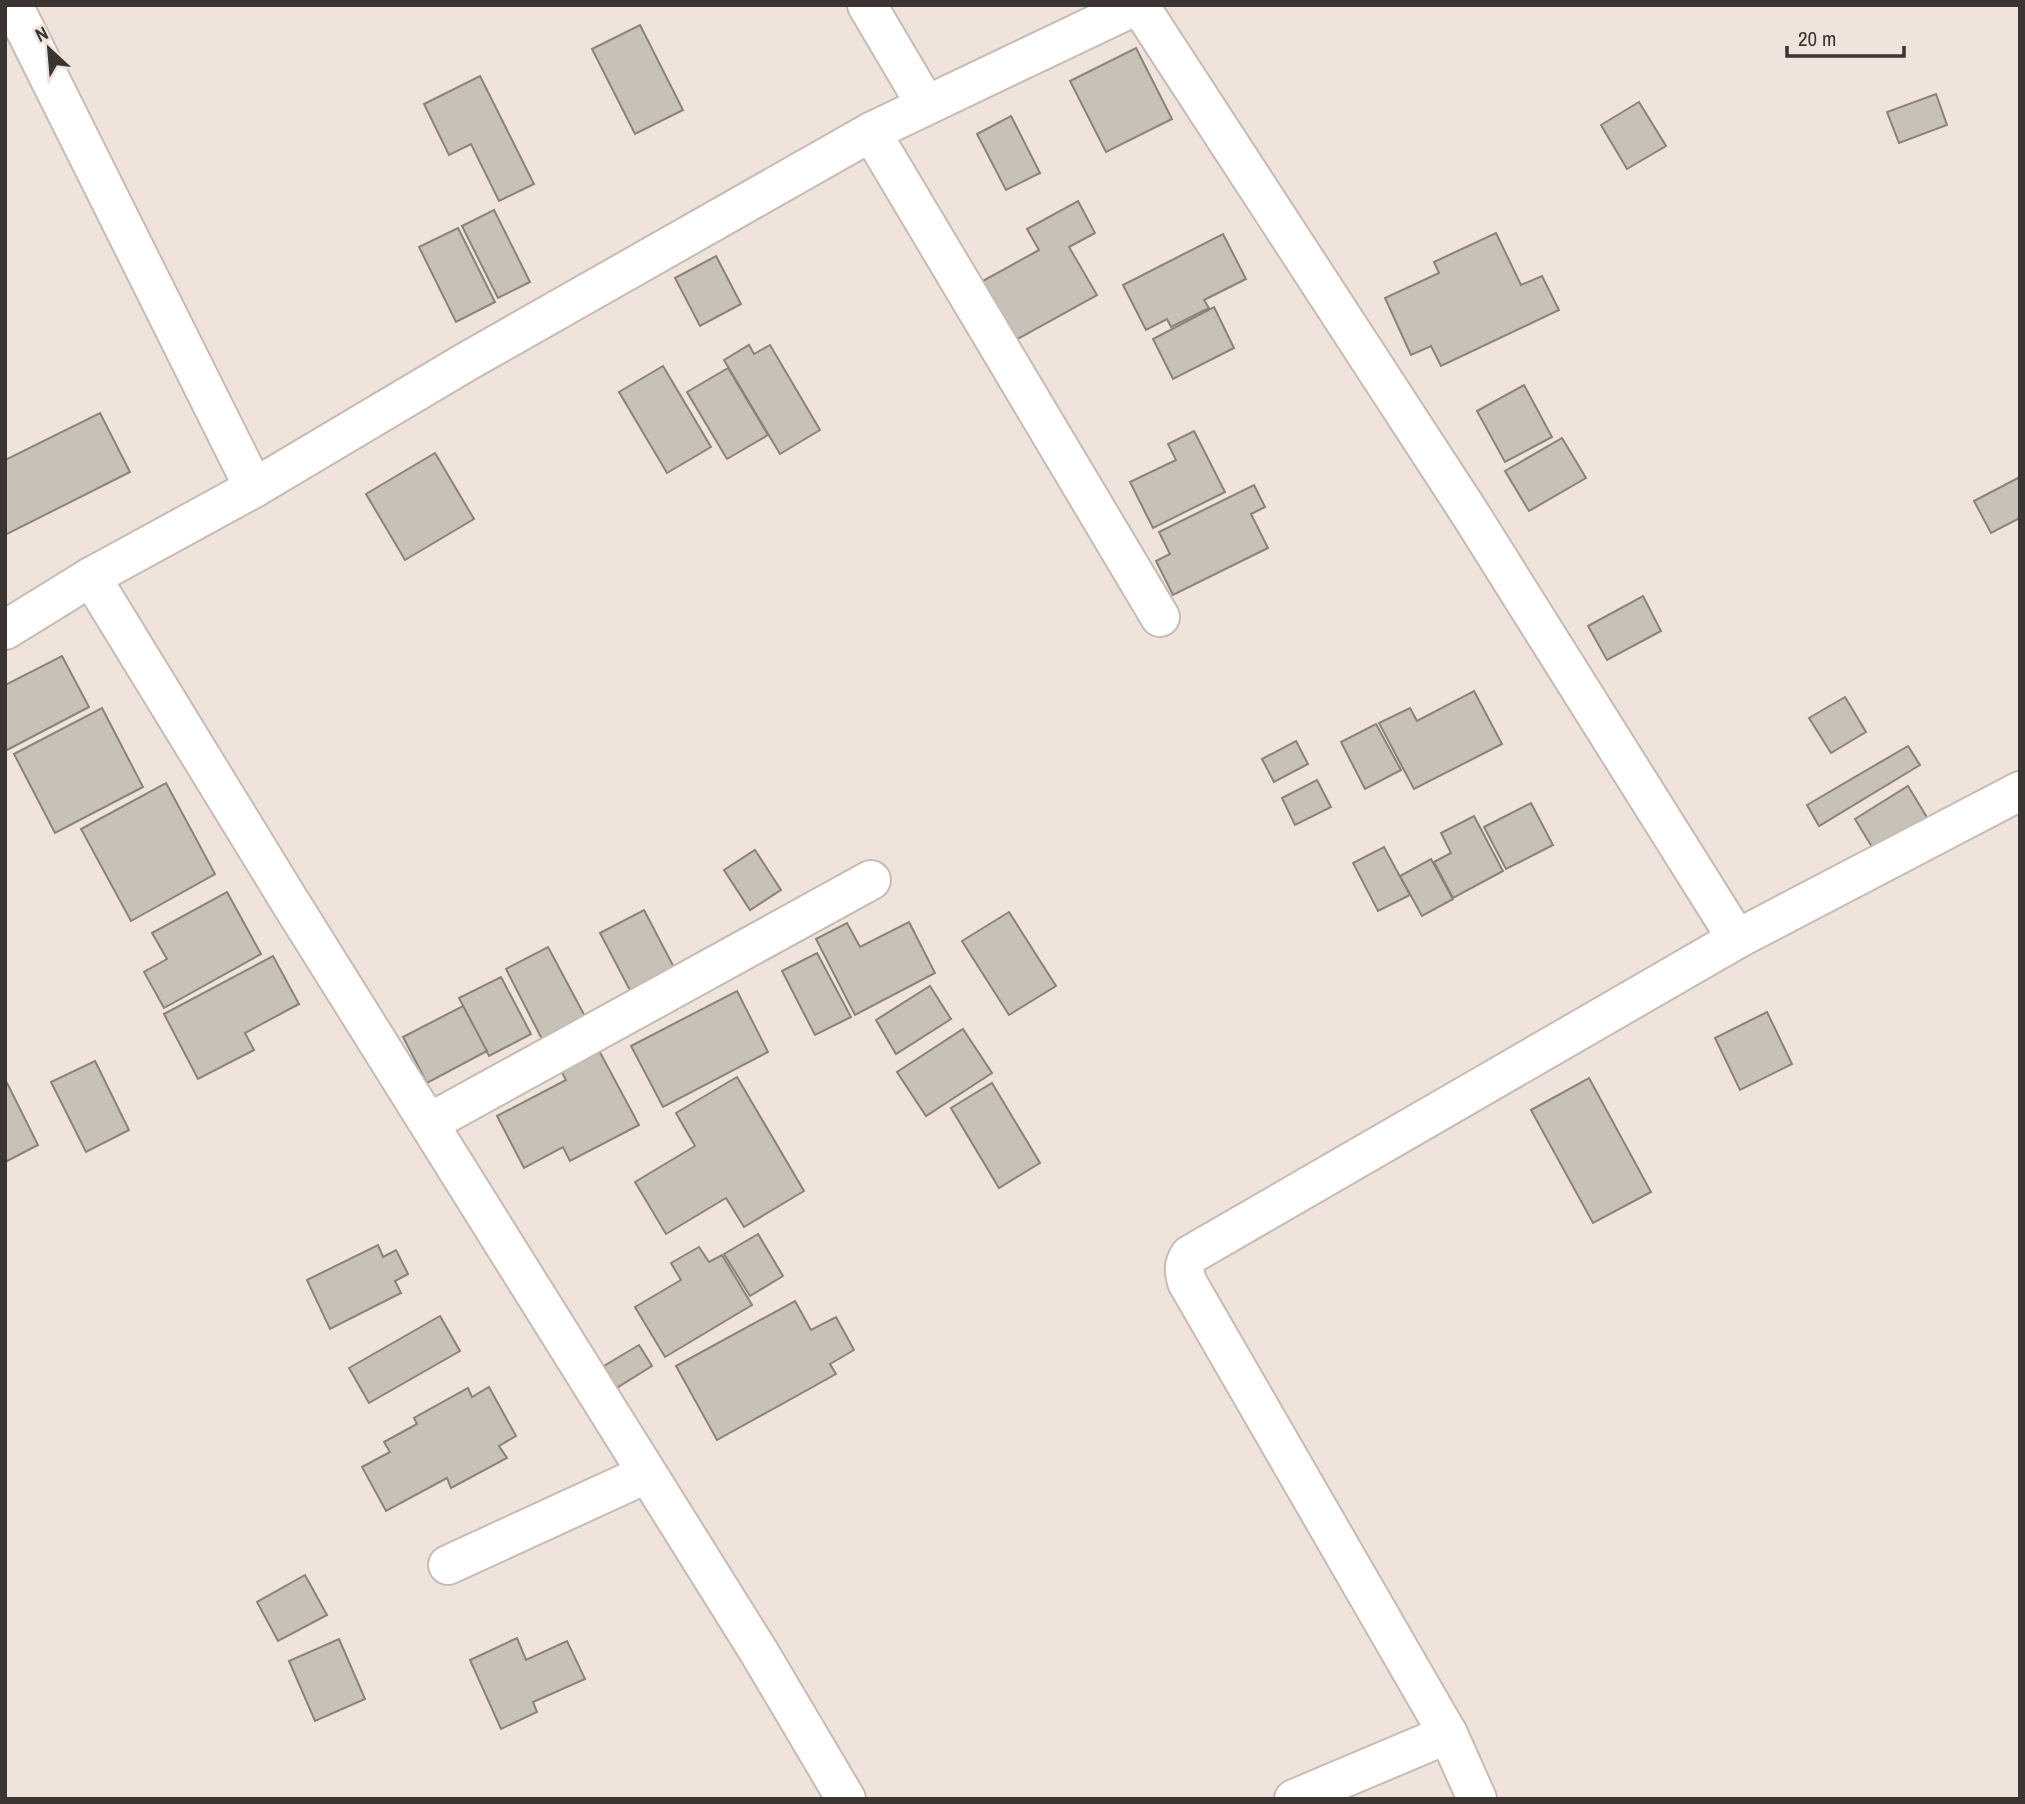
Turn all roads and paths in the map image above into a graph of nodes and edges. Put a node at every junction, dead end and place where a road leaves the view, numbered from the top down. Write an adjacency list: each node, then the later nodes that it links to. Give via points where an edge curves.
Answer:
1 (13, 5): 6 (street)
2 (867, 5): 4 (street)
3 (1138, 5): 4 (street); 12 (street, via 1469,512)
4 (926, 104): 5 (street)
5 (871, 132): 6 (street); 8 (street)
6 (254, 488): 7 (street)
7 (91, 577): 9 (street); 13 (street)
8 (1160, 617)
9 (5, 630)
10 (2020, 791): 12 (street)
11 (872, 880): 13 (street)
12 (1737, 939): 16 (street, via 1189,1255 1185,1262 1187,1282)
13 (429, 1123): 14 (street)
14 (646, 1474): 15 (street); 17 (street)
15 (447, 1565)
16 (1448, 1734): 18 (street); 19 (street)
17 (846, 1799)
18 (1294, 1799)
19 (1477, 1799)

